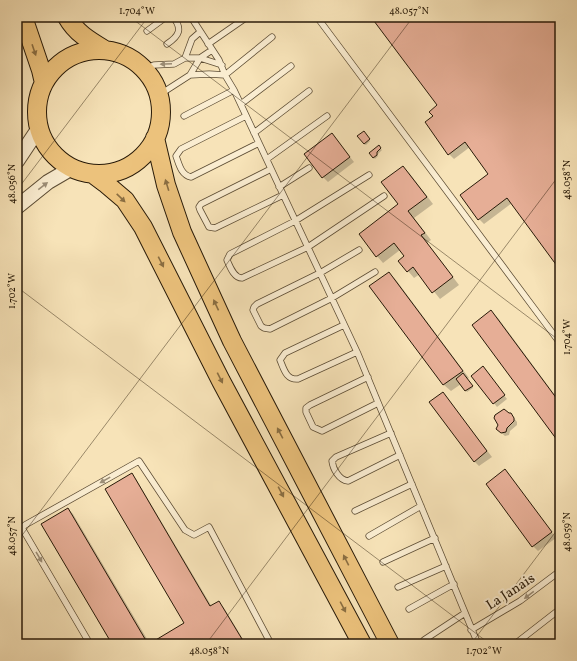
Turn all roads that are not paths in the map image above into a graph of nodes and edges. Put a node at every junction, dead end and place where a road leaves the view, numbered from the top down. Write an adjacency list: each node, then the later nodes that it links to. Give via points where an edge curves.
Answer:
1 (23, 17): 22 (main road, one-way to 22)
2 (67, 17): 13 (main road, via 80,34)
3 (166, 17): 8 (lane)
4 (174, 17): 11 (lane, via 179,32)
5 (247, 17): 12 (lane)
6 (317, 17): 52 (lane)
7 (194, 18): 9 (lane)
8 (147, 31)
9 (200, 32): 12 (lane); 15 (lane, via 192,39)
10 (272, 37): 21 (lane)
11 (167, 44)
12 (208, 44): 14 (lane)
13 (105, 50): 19 (main road, via 133,60); 22 (main road, via 90,51 63,61)
14 (212, 50): 16 (lane); 17 (lane)
15 (185, 58): 16 (lane); 19 (lane, one-way to 19, via 174,64 154,65)
16 (200, 58): 17 (lane); 20 (lane)
17 (222, 65): 21 (lane)
18 (291, 66): 26 (lane)
19 (144, 70): 25 (main road)
20 (190, 75): 21 (lane); 25 (lane)
21 (225, 75): 23 (lane)
22 (44, 83): 30 (main road, via 37,113)
23 (234, 90): 26 (lane); 27 (lane)
24 (308, 91): 31 (lane)
25 (159, 95): 32 (main road, via 160,124)
26 (241, 104): 28 (lane)
27 (184, 116)
28 (246, 116): 31 (lane); 33 (lane, via 181,149 176,156 183,173 191,177)
29 (327, 116): 34 (lane)
30 (39, 128): 35 (street); 36 (main road, via 49,149)
31 (254, 133): 33 (lane)
32 (155, 138): 39 (main road, via 147,152 123,170 108,174); 79 (main road, one-way to 32, via 232,341 182,232 166,185)
33 (259, 142): 34 (lane)
34 (267, 159): 38 (lane)
35 (17, 161)
36 (72, 168): 39 (main road); 44 (street, one-way to 36, via 48,182)
37 (309, 168): 41 (lane)
38 (271, 169): 41 (lane); 42 (lane, via 201,204 200,210 209,227 214,228)
39 (92, 174): 78 (main road, one-way to 78, via 125,200 143,227 221,381)
40 (369, 175): 45 (lane)
41 (279, 186): 42 (lane)
42 (283, 195): 45 (lane)
43 (384, 196): 46 (lane)
44 (17, 207)
45 (295, 221): 46 (lane); 46 (lane, via 230,254 227,260 235,275 242,278)
46 (308, 247): 49 (lane)
47 (359, 250): 49 (lane)
48 (375, 272): 50 (lane)
49 (320, 273): 50 (lane); 50 (lane, via 257,304 253,310 261,326 270,329)
50 (332, 298): 51 (lane)
51 (344, 325): 53 (lane); 53 (lane, via 285,353 280,360 288,377 298,379)
52 (560, 343)
53 (357, 352): 54 (lane)
54 (368, 377): 55 (lane); 55 (lane, via 310,405 306,412 313,427 322,431)
55 (378, 404): 56 (lane)
56 (391, 433): 57 (lane); 57 (lane, via 336,457 332,464 340,478 348,481)
57 (400, 456): 58 (lane)
58 (412, 484): 59 (lane); 60 (lane)
59 (421, 506): 61 (lane); 62 (lane)
60 (355, 510)
61 (369, 536)
62 (435, 538): 63 (lane); 64 (lane)
63 (383, 562)
64 (446, 566): 66 (lane); 67 (lane)
65 (560, 571): 71 (lane, La Janais, one-way to 71, via 520,601)
66 (454, 584): 68 (lane); 70 (lane)
67 (398, 587)
68 (409, 609)
69 (560, 609): 81 (lane)
70 (465, 613): 71 (lane); 73 (lane)
71 (471, 630): 74 (lane)
72 (17, 638): 75 (lane)
73 (424, 640)
74 (477, 642): 80 (lane)
75 (20, 644)
76 (90, 644): 77 (lane, one-way to 76, via 209,527 194,535 186,530 139,461 22,528)
77 (271, 644)
78 (362, 644)
79 (390, 644)
80 (470, 644)
81 (515, 644)

